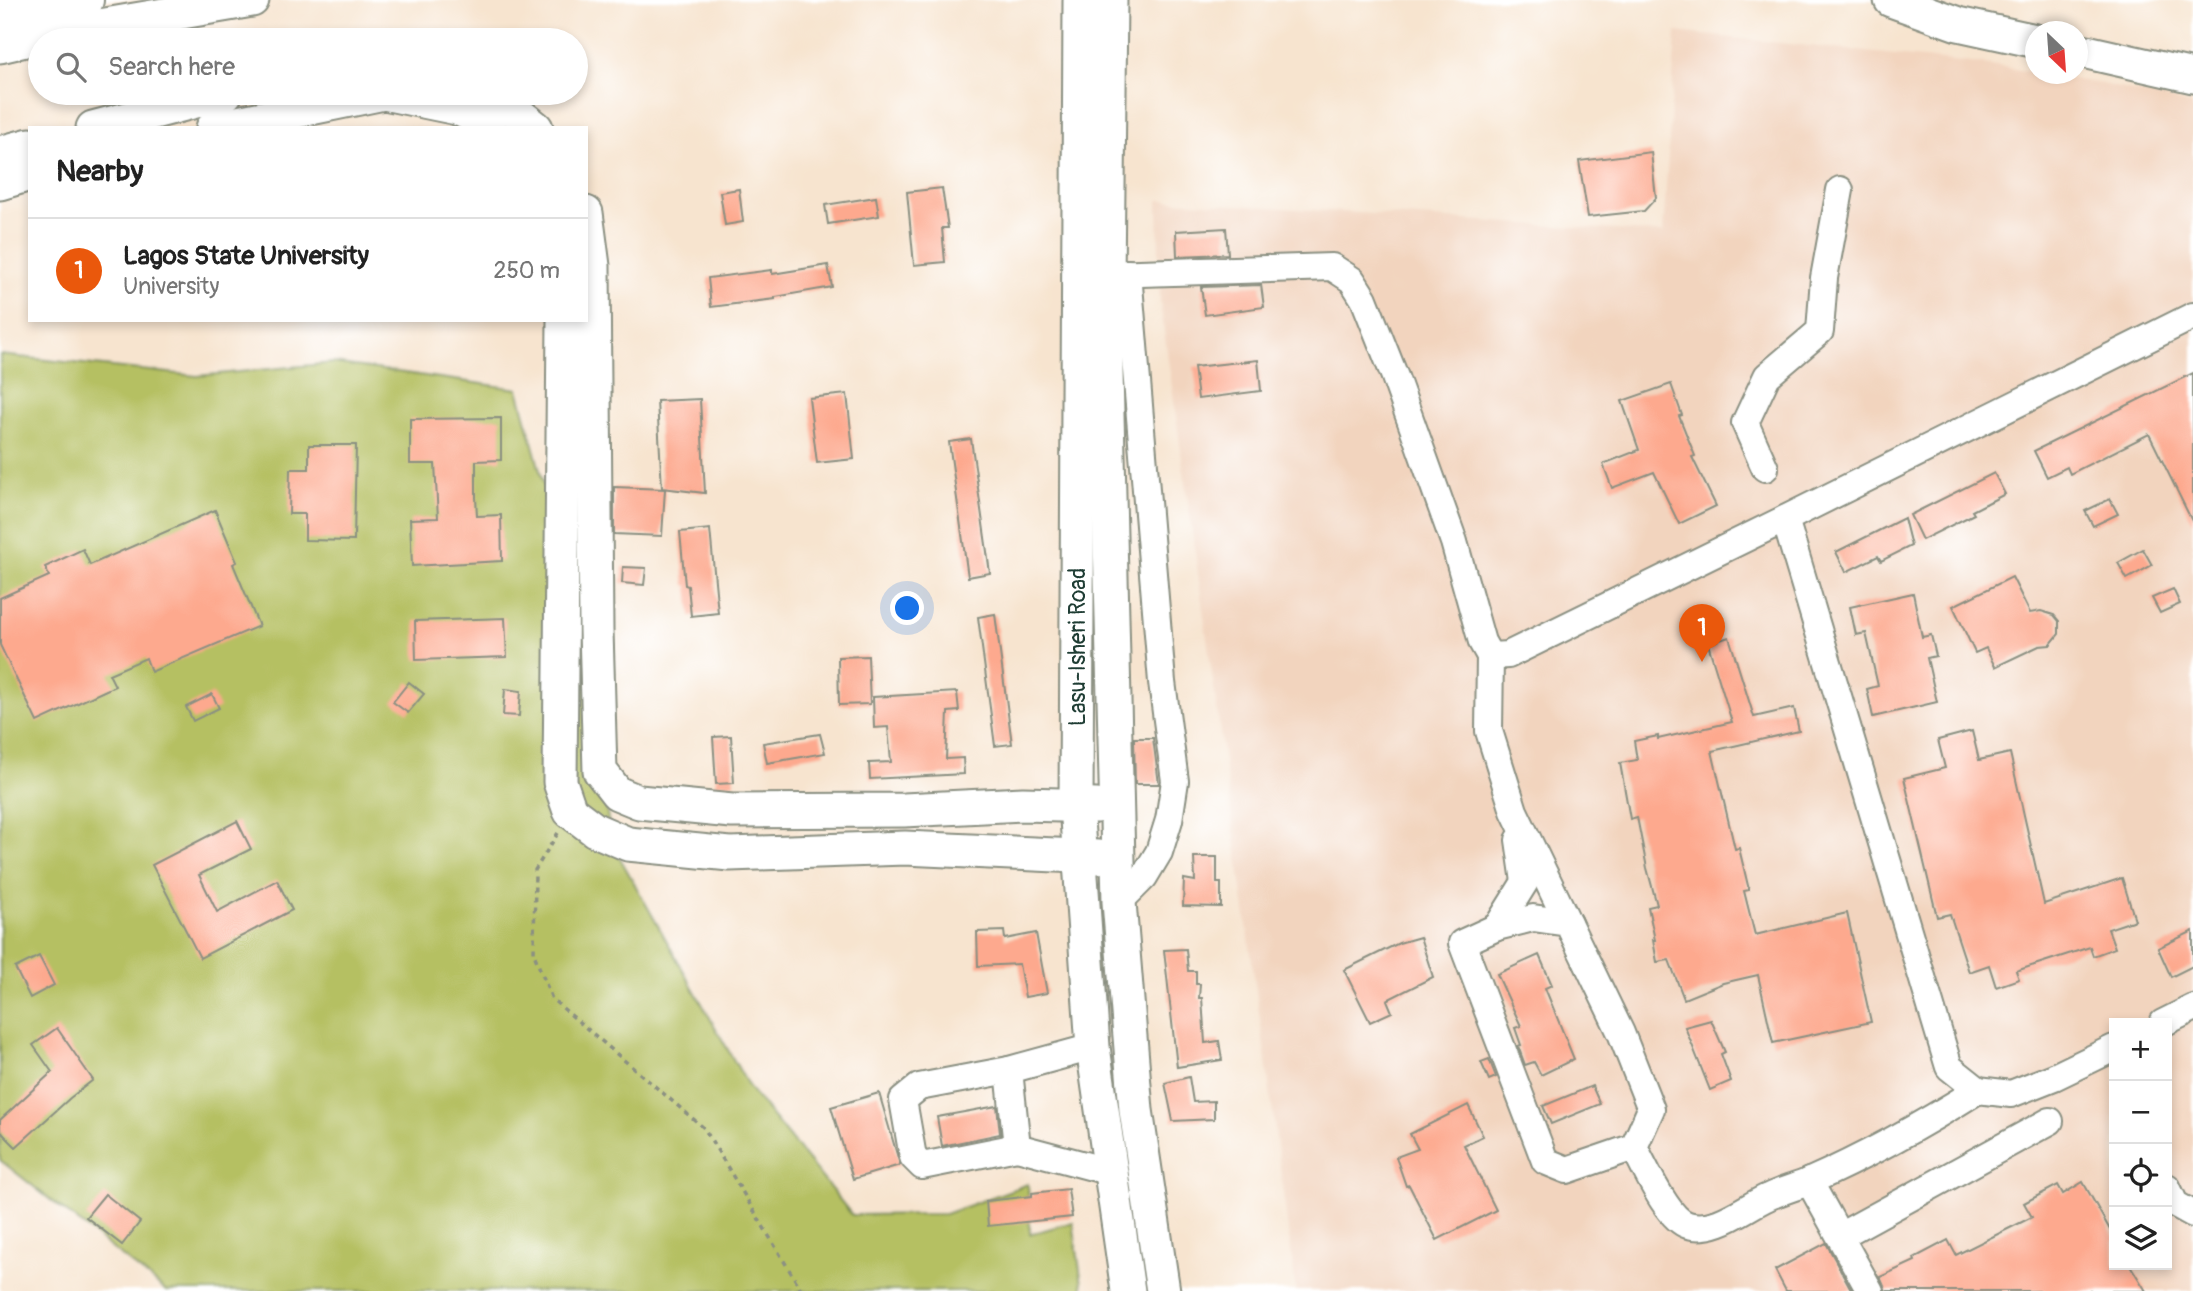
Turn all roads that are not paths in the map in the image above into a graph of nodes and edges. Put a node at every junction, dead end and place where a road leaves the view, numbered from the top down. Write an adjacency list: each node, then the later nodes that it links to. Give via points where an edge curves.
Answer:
1 (84, 0): 6 (highway)
2 (252, 0): 7 (main road)
3 (1080, 0): 32 (main road, Lasu-Isheri Road)
4 (1110, 0): 26 (main road, Lasu-Isheri Road)
5 (1891, 0): 9 (main road, via 1958,24)
6 (0, 27): 8 (main road)
7 (88, 28)
8 (28, 32)
9 (2025, 39)
10 (2088, 52): 11 (main road)
11 (2193, 76)
12 (180, 105): 16 (main road)
13 (325, 105): 17 (main road)
14 (442, 105): 18 (main road, via 474,116)
15 (507, 105): 19 (main road)
16 (101, 126)
17 (223, 126)
18 (486, 126)
19 (533, 126)
20 (28, 146): 21 (main road)
21 (0, 153)
22 (28, 175): 23 (main road)
23 (0, 183)
24 (1840, 190): 29 (lane, via 1820,331 1767,376 1745,423)
25 (588, 228): 32 (main road, via 593,266 600,771 617,793 639,802 732,811)
26 (1118, 273): 31 (lane, via 1332,267 1352,280 1395,377); 33 (main road, Lasu-Isheri Road, via 1106,373); 37 (lane, via 1175,781 1159,852 1144,877)
27 (2193, 316): 30 (lane)
28 (564, 322): 35 (main road, via 560,782 570,811 595,830 628,844 730,854 905,848)
29 (1765, 468)
30 (1785, 519): 31 (lane, via 1508,655); 45 (lane, via 1949,1067)
31 (1490, 656): 34 (lane, via 1489,731)
32 (1076, 806): 33 (main road); 35 (main road, Lasu-Isheri Road)
33 (1116, 806): 36 (main road, Lasu-Isheri Road)
34 (1514, 811): 38 (lane); 39 (lane, via 1525,882)
35 (1078, 856): 36 (main road); 42 (main road, Lasu-Isheri Road)
36 (1118, 858): 37 (main road, Lasu-Isheri Road)
37 (1119, 902): 55 (main road, Lasu-Isheri Road, via 1136,1110)
38 (1568, 923): 39 (lane, via 1533,918); 48 (lane, via 1651,1109)
39 (1497, 926): 48 (lane, via 1462,943 1545,1161 1567,1170)
40 (2193, 1009): 41 (lane)
41 (2172, 1019)
42 (1093, 1047): 44 (lane); 49 (main road, Lasu-Isheri Road)
43 (2109, 1058): 45 (lane, via 2011,1094)
44 (1009, 1070): 47 (lane); 47 (lane, via 919,1087 903,1100 913,1157 922,1166)
45 (1979, 1090): 50 (lane, via 1923,1125)
46 (2050, 1121): 53 (lane)
47 (1017, 1147): 49 (lane)
48 (1634, 1147): 50 (lane, via 1673,1216 1688,1225 1725,1220)
49 (1111, 1172): 54 (main road, Lasu-Isheri Road)
50 (1809, 1181): 53 (lane)
51 (2172, 1198): 52 (lane, via 2175,1205)
52 (2193, 1214)
53 (1840, 1236): 56 (lane)
54 (1128, 1291)
55 (1163, 1291)
56 (1870, 1291)

